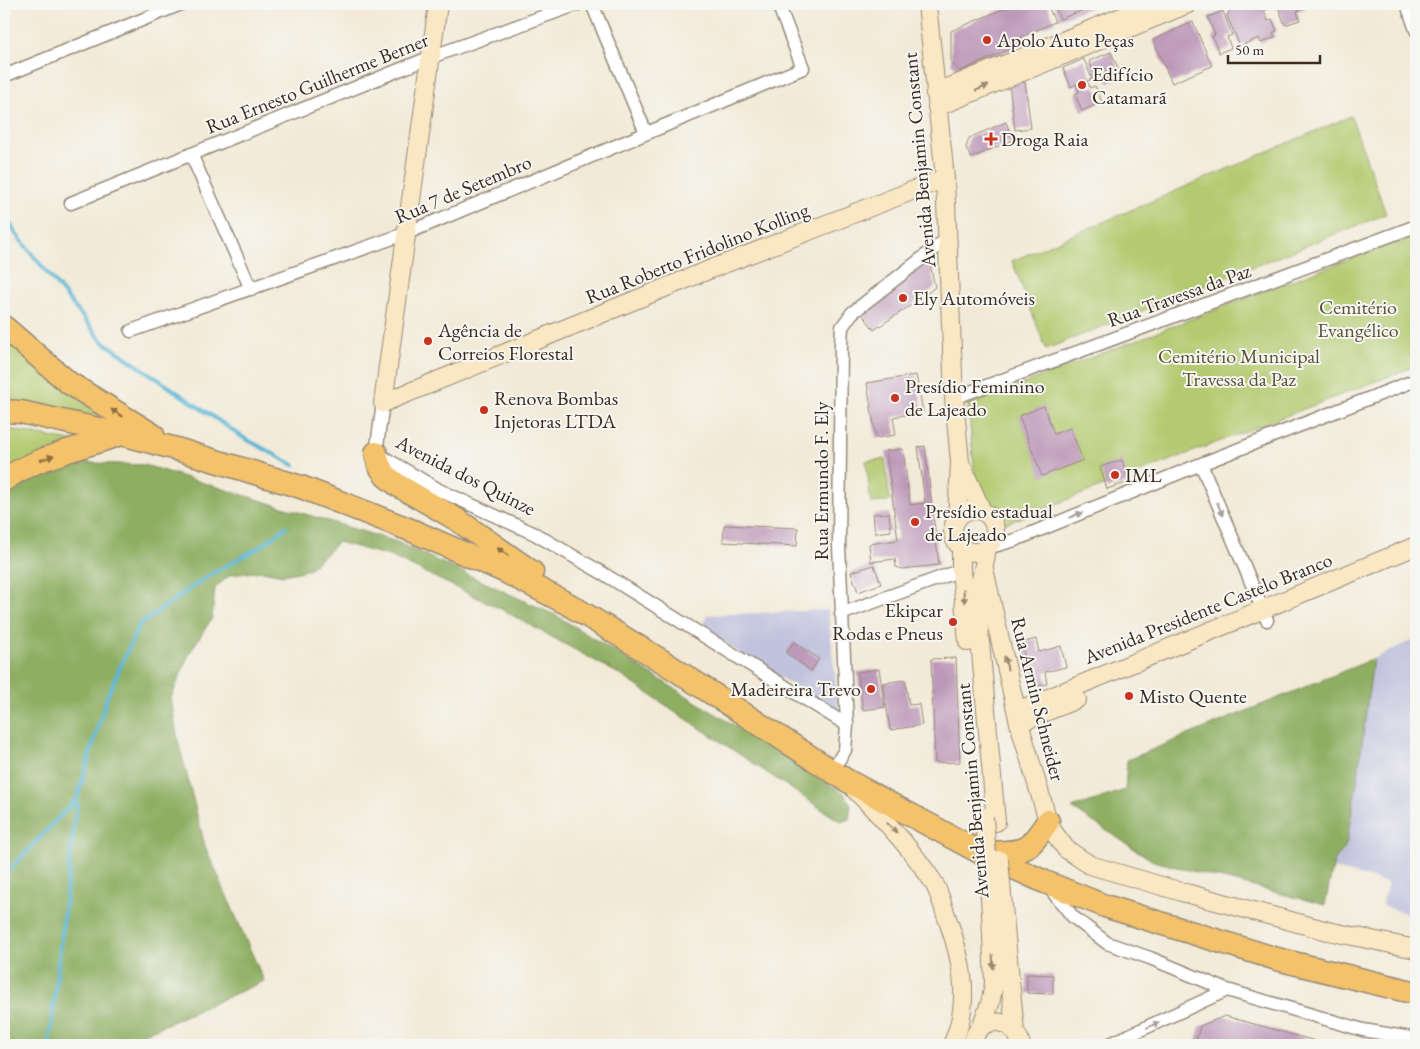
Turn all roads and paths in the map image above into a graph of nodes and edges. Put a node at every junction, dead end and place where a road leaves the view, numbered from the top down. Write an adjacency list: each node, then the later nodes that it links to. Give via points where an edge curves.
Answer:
1 (181, 4): 12 (street)
2 (438, 4): 11 (main road, Avenida dos Quinze)
3 (578, 4): 11 (street, Rua Ernesto Guilherme Berner)
4 (592, 4): 14 (street)
5 (778, 4): 14 (street, Rua 7 de Setembro, via 803,68)
6 (927, 4): 13 (main road, Avenida Benjamin Constant)
7 (1188, 4): 9 (main road)
8 (1407, 4): 10 (street)
9 (1159, 7): 13 (main road)
10 (1416, 30)
11 (431, 57): 15 (street, Rua Ernesto Guilherme Berner); 19 (main road, Avenida dos Quinze)
12 (4, 76)
13 (936, 100): 16 (main road, Avenida Benjamin Constant)
14 (646, 133): 19 (street, Rua 7 de Setembro)
15 (191, 154): 17 (street, Rua Ernesto Guilherme Berner); 21 (street)
16 (945, 178): 20 (main road, Avenida Benjamin Constant); 26 (main road, Rua Roberto Fridolino Kolling)
17 (71, 204)
18 (1416, 226): 25 (street, Rua Travessa da Paz)
19 (407, 233): 21 (street, Rua 7 de Setembro); 26 (main road, Avenida dos Quinze)
20 (948, 238): 25 (main road, Avenida Benjamin Constant); 43 (street, Rua Ermundo F. Ely, via 852,313 842,327)
21 (251, 289): 23 (street, Rua 7 de Setembro)
22 (4, 327): 29 (highway, one-way to 22, via 68,383)
23 (131, 331)
24 (1416, 380): 32 (street)
25 (954, 398): 31 (main road, Avenida Benjamin Constant)
26 (383, 403): 30 (street, Avenida dos Quinze)
27 (4, 411): 28 (highway)
28 (121, 434): 29 (highway); 33 (highway, one-way to 28, via 39,461)
29 (173, 448): 42 (highway, via 301,487 413,531 504,571)
30 (376, 453): 42 (highway, one-way to 30, via 540,578 456,519 386,476); 46 (street, Avenida dos Quinze, via 439,490 535,534)
31 (960, 462): 34 (main road, Avenida Benjamin Constant); 35 (main road, Avenida Benjamin Constant)
32 (1201, 464): 38 (street, one-way to 32, via 1015,540); 44 (street, one-way to 44)
33 (4, 480)
34 (982, 511): 35 (main road, via 971,510); 38 (main road, via 994,524 995,533)
35 (957, 519): 37 (main road, via 953,534)
36 (1416, 546): 39 (main road, Avenida Presidente Castelo Branco)
37 (961, 548): 38 (main road, via 971,552); 41 (main road, Avenida Benjamin Constant)
38 (987, 548): 40 (main road, Avenida Benjamin Constant)
39 (1404, 559): 44 (main road, Avenida Presidente Castelo Branco)
40 (984, 569): 45 (main road, Rua Armin Schneider, one-way to 40); 48 (main road, Avenida Benjamin Constant, via 977,608)
41 (961, 570): 43 (street); 48 (main road, Avenida Benjamin Constant, one-way to 48)
42 (568, 604): 47 (highway)
43 (841, 614): 46 (street, Rua Ermundo F. Ely)
44 (1265, 614): 45 (main road, Avenida Presidente Castelo Branco)
45 (1018, 717): 49 (main road, Rua Armin Schneider)
46 (847, 726): 47 (street, Rua Ermundo F. Ely)
47 (839, 776): 50 (highway); 56 (main road, one-way to 56, via 898,835 934,882 956,944 964,985)
48 (990, 820): 52 (main road, Avenida Benjamin Constant, bridge)
49 (1048, 820): 50 (highway, via 1033,843 1024,849); 53 (main road, Rua Armin Schneider, via 1066,849 1090,865 1328,931)
50 (983, 854): 51 (highway)
51 (1045, 882): 54 (street, via 1073,917 1107,943); 55 (highway, via 1105,906 1277,959)
52 (997, 915): 57 (main road, Avenida Benjamin Constant); 58 (main road, Avenida Benjamin Constant, one-way to 58, via 994,984 990,1004)
53 (1416, 949)
54 (1227, 990): 59 (street, via 1363,1030); 61 (street, one-way to 54)
55 (1416, 993)
56 (963, 1003): 58 (main road); 60 (main road, via 959,1029)
57 (1018, 1038): 58 (main road, via 1009,1025 1002,1022 986,1024)
58 (974, 1039)
59 (1416, 1039)
60 (952, 1045)
61 (1108, 1045)

